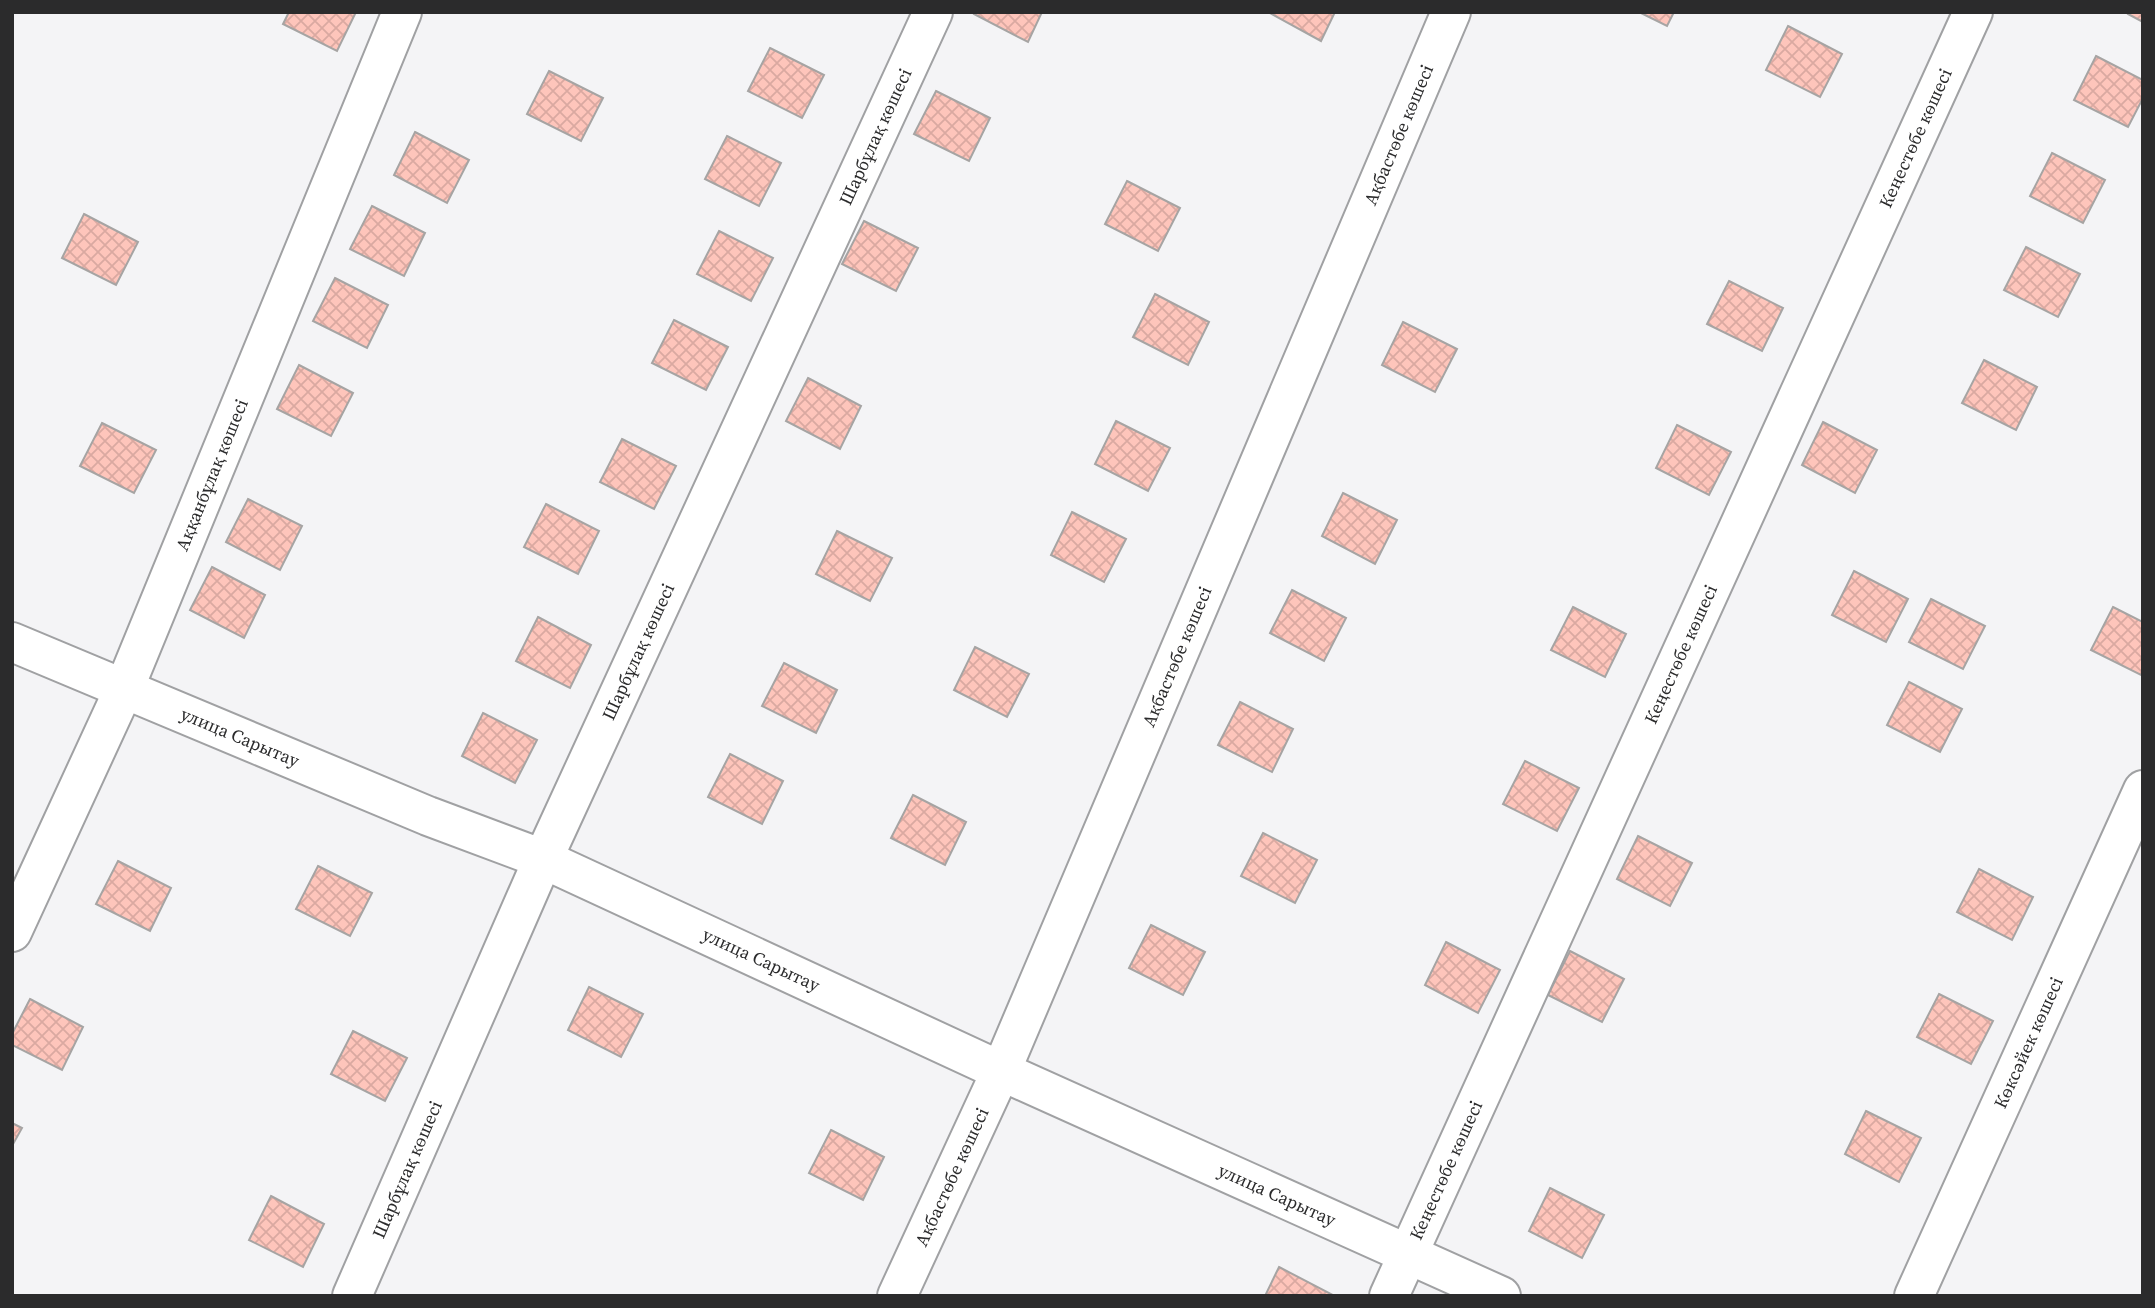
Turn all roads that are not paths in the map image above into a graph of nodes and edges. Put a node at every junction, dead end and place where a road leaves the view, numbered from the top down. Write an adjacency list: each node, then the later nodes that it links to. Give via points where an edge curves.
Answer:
1 (402, 12): 6 (street, Аққанбұлақ көшесі)
2 (933, 12): 8 (street, Шарбұлақ көшесі)
3 (1451, 12): 10 (street, Ақбастөбе көшесі)
4 (1973, 12): 11 (street, Кеңестөбе көшесі)
5 (12, 642): 6 (street, улица Сарытау)
6 (124, 689): 8 (street, улица Сарытау); 9 (street, Аққанбұлақ көшесі)
7 (2143, 790): 16 (street, Көксәйек көшесі)
8 (543, 859): 10 (street, улица Сарытау); 12 (street, Шарбұлақ көшесі)
9 (12, 933)
10 (1001, 1070): 11 (street, улица Сарытау); 13 (street, Ақбастөбе көшесі)
11 (1408, 1252): 14 (street, Кеңестөбе көшесі); 15 (street, улица Сарытау)
12 (352, 1296)
13 (897, 1296)
14 (1389, 1296)
15 (1501, 1296)
16 (1914, 1296)

